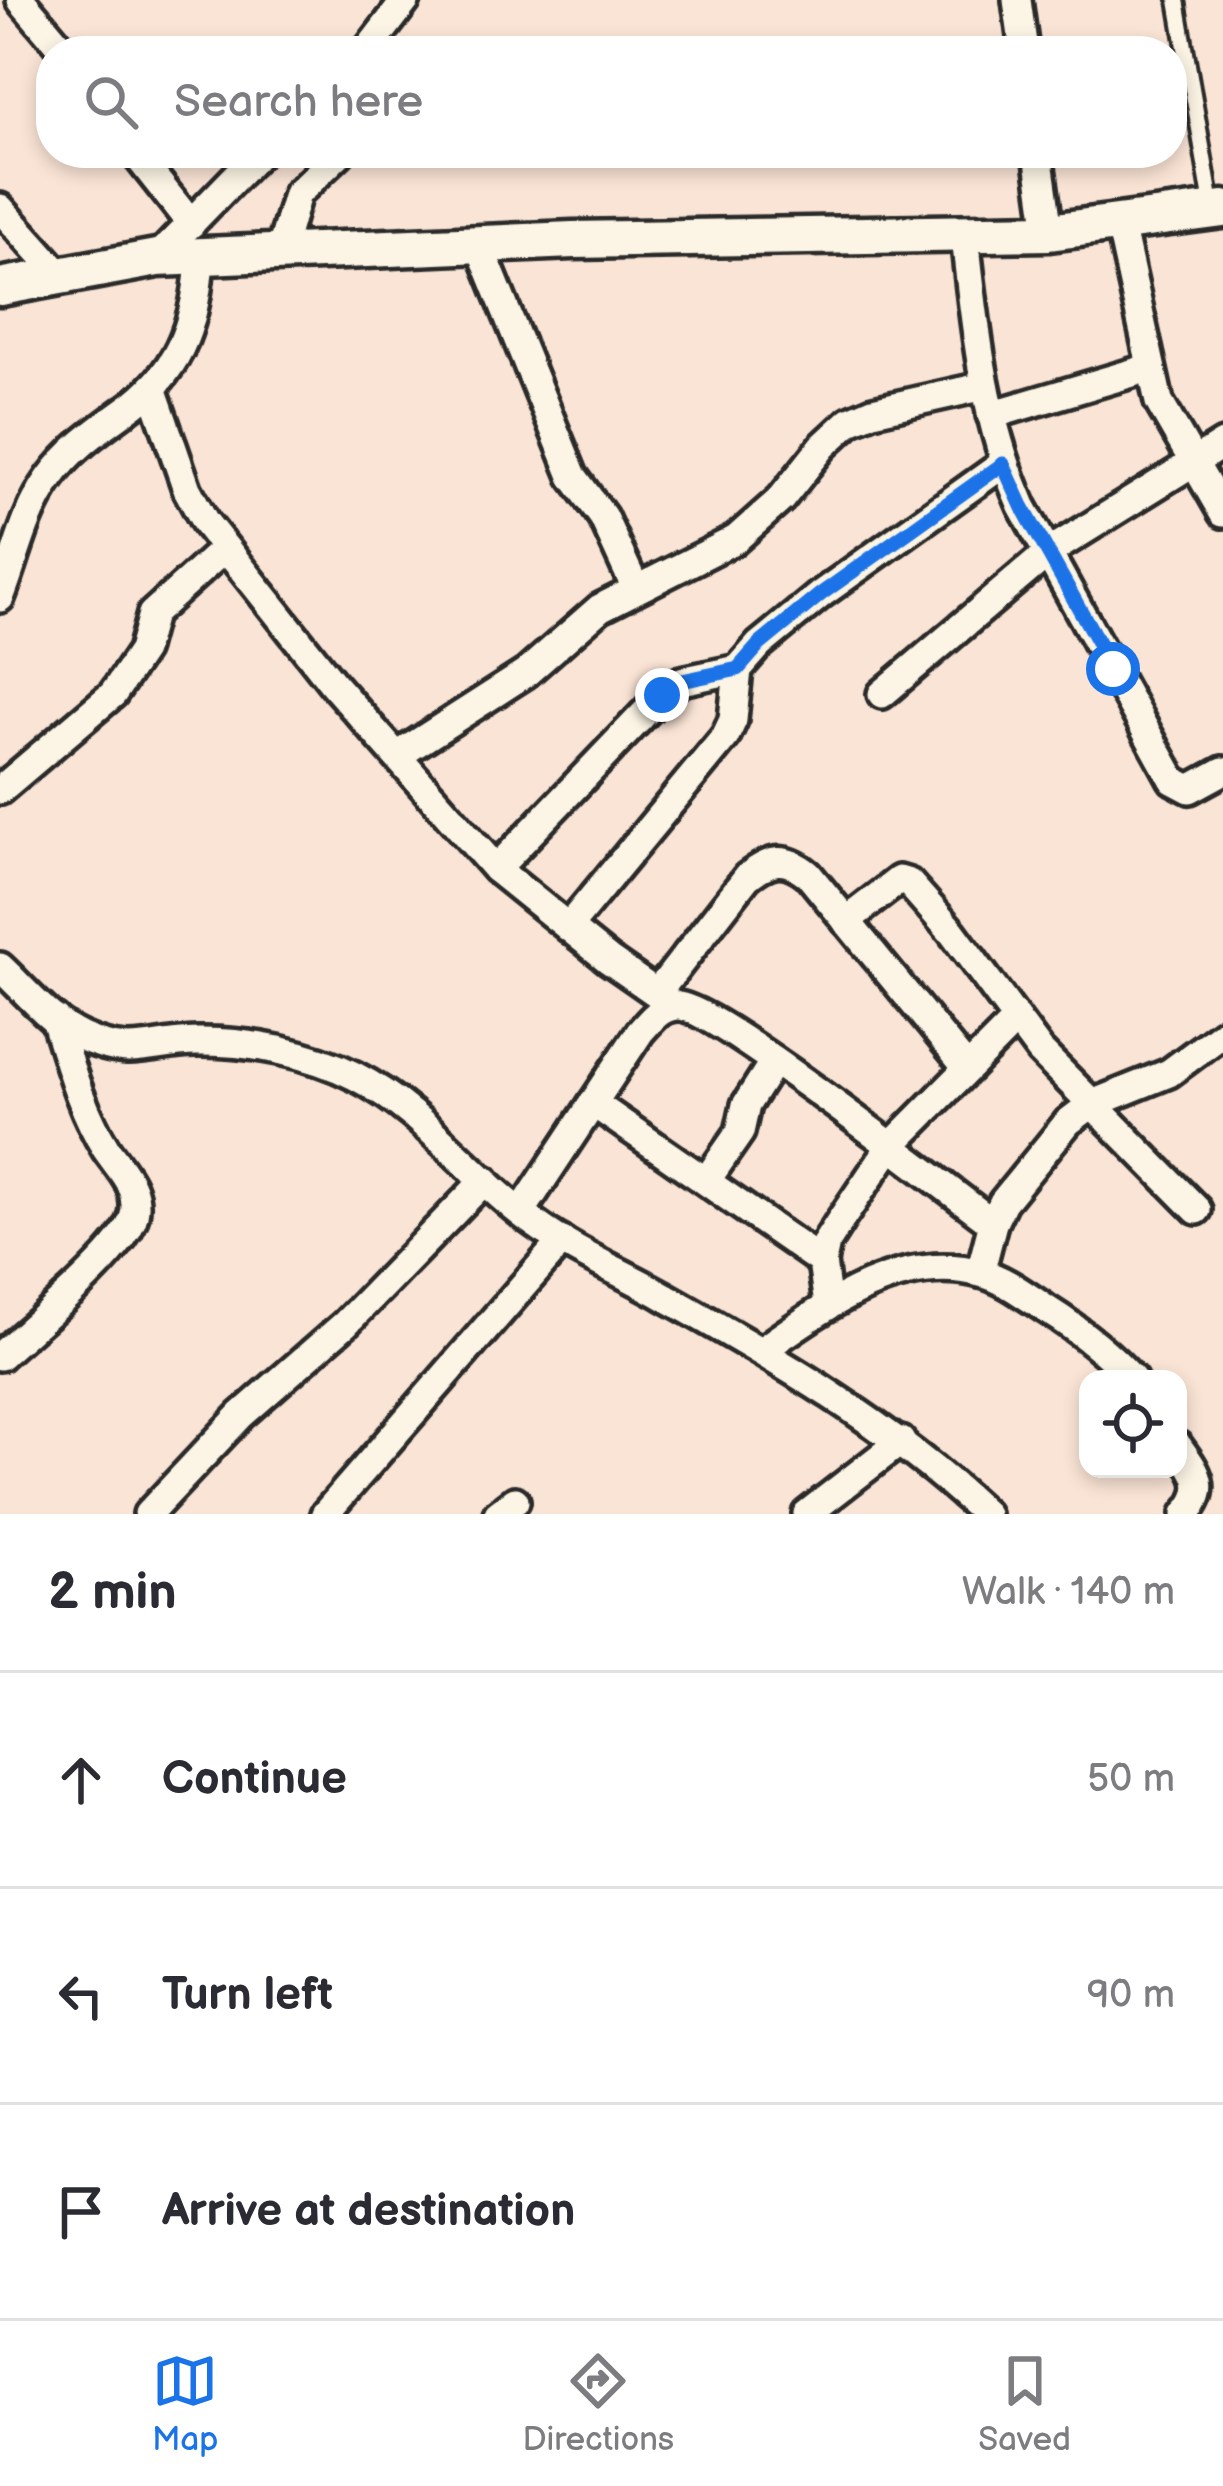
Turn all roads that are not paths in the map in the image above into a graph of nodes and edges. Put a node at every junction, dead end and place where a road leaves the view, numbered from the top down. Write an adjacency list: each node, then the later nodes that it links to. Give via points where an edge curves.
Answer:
1 (21, 0): 5 (street)
2 (1017, 0): 7 (street)
3 (1177, 0): 8 (lane)
4 (396, 6): 6 (street)
5 (51, 36)
6 (377, 36)
7 (1022, 36)
8 (1184, 36)
9 (1187, 51): 15 (lane)
10 (145, 168): 19 (street)
11 (249, 168): 19 (street)
12 (324, 168): 21 (street, via 297,194)
13 (1040, 168): 17 (street)
14 (0, 208): 22 (street)
15 (1218, 210): 16 (street)
16 (1120, 224): 17 (street); 24 (street)
17 (1049, 232): 18 (street)
18 (965, 236): 20 (street); 25 (street)
19 (195, 240): 21 (street); 22 (street, via 157,259); 26 (street, via 198,300 190,330)
20 (479, 244): 21 (street); 34 (street, via 573,476 603,517)
21 (280, 253)
22 (59, 274): 23 (street)
23 (0, 287)
24 (1149, 368): 27 (street); 29 (street)
25 (985, 386): 27 (street); 34 (street, via 850,421 736,539)
26 (152, 388): 32 (street, via 187,489); 35 (street, via 73,449 47,481)
27 (991, 415): 30 (street)
28 (1223, 444): 29 (street)
29 (1192, 463): 31 (street); 33 (street)
30 (1003, 464): 33 (street); 36 (street, via 821,594)
31 (1223, 512)
32 (225, 548): 38 (street); 40 (street, via 152,614 142,651 113,694)
33 (1049, 552): 37 (street); 39 (street, via 1173,780 1190,789)
34 (635, 587): 38 (street, via 577,625 526,673)
35 (0, 598)
36 (738, 669): 41 (street, via 682,681 662,695); 43 (street, via 725,736)
37 (882, 694)
38 (397, 756): 41 (street)
39 (1223, 771)
40 (4, 778)
41 (496, 869): 43 (street)
42 (846, 921): 45 (street, via 794,863 763,864); 47 (street, via 889,886 909,883); 50 (street)
43 (568, 927): 45 (street)
44 (0, 967): 46 (street)
45 (666, 999): 49 (street); 51 (street)
46 (55, 1019): 54 (street, via 76,1035 133,1052 225,1043 319,1060 393,1099); 64 (street, via 91,1123 130,1180 134,1218 117,1246)
47 (1015, 1022): 50 (street); 52 (street)
48 (1223, 1034): 52 (street, via 1169,1073)
49 (774, 1061): 53 (street); 55 (street)
50 (966, 1067): 53 (street)
51 (593, 1103): 55 (street); 57 (street)
52 (1092, 1104): 56 (street); 58 (street, via 1050,1142)
53 (890, 1147): 58 (street); 60 (street, via 826,1243)
54 (484, 1180): 57 (street); 68 (street)
55 (706, 1181): 60 (street)
56 (1197, 1210)
57 (520, 1212): 59 (street)
58 (993, 1223): 61 (street)
59 (562, 1241): 63 (street); 69 (street)
60 (822, 1262): 62 (street)
61 (980, 1273): 62 (street, via 905,1273); 65 (street, via 1061,1319)
62 (828, 1305): 63 (street)
63 (761, 1351): 66 (street)
64 (0, 1356)
65 (1121, 1370)
66 (901, 1441): 70 (street); 71 (street)
67 (1187, 1461): 72 (street, via 1201,1484)
68 (148, 1514)
69 (325, 1514)
70 (807, 1514)
71 (986, 1514)
72 (1186, 1514)

